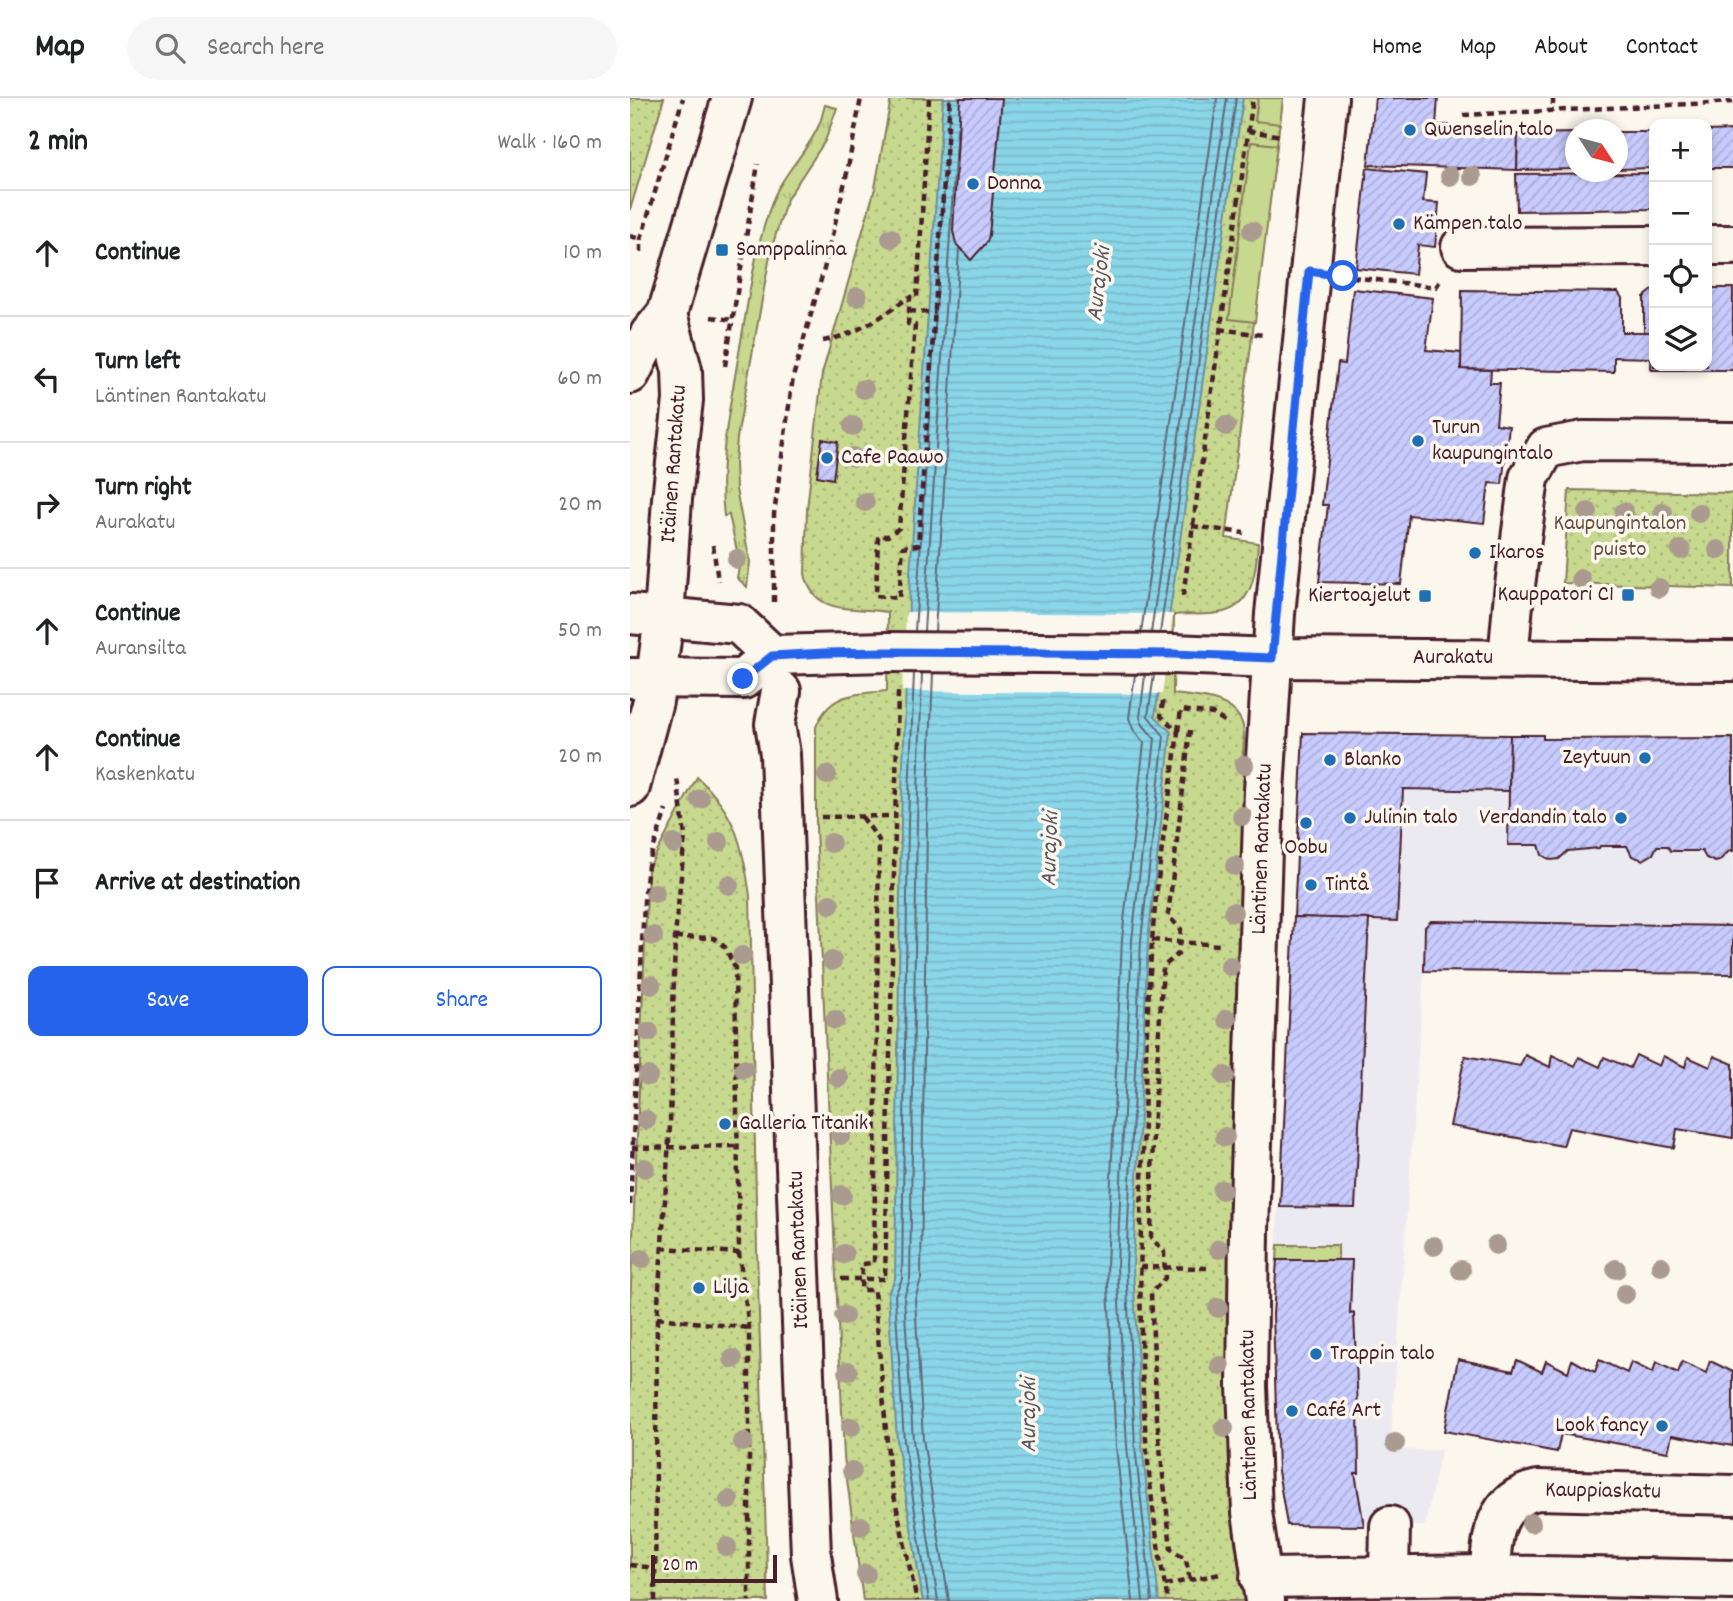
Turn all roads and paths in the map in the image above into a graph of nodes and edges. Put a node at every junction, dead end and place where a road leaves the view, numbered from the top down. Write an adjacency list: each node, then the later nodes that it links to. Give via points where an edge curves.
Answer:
1 (732, 98): 24 (street)
2 (861, 98): 39 (path, via 824,269 793,377 774,514)
3 (929, 98): 21 (path, via 917,297)
4 (950, 98): 23 (path)
5 (1253, 98): 11 (path)
6 (1328, 98): 20 (street, Läntinen Rantakatu)
7 (1553, 98): 9 (path)
8 (1733, 102): 9 (path)
9 (1553, 110): 10 (path)
10 (1463, 115)
11 (1248, 131): 12 (path); 27 (path)
12 (1285, 136)
13 (759, 160): 26 (path)
14 (630, 236): 15 (path)
15 (641, 239)
16 (1712, 245): 17 (street)
17 (1733, 245)
18 (1649, 246): 19 (street)
19 (1461, 247): 20 (path, via 1436,288)
20 (1309, 271): 42 (street, Läntinen Rantakatu)
21 (910, 297): 22 (path); 29 (path, via 876,321)
22 (909, 311): 23 (path); 38 (path, via 908,324 915,325 899,528 888,536 878,536 876,596)
23 (935, 313): 38 (path, via 918,545 903,547)
24 (667, 314): 31 (street, via 650,334); 41 (street, Itäinen Rantakatu, via 682,370 683,400 672,499)
25 (711, 317): 26 (path)
26 (733, 320): 30 (path)
27 (1219, 329): 28 (path); 33 (path)
28 (1254, 333)
29 (822, 341)
30 (724, 369)
31 (630, 374)
32 (1733, 442): 43 (street, via 1583,441 1546,448 1530,478)
33 (1192, 526): 34 (path); 37 (path)
34 (1227, 530)
35 (712, 542): 36 (path)
36 (720, 588)
37 (1183, 596)
38 (899, 598): 40 (path)
39 (774, 603)
40 (899, 612)
41 (647, 615): 45 (street, via 739,624); 46 (street, Itäinen Rantakatu)
42 (1272, 658): 43 (street, Aurakatu); 45 (street, Aurakatu, bridge, via 887,652); 83 (street, Läntinen Rantakatu, via 1249,1231)
43 (1508, 659): 44 (street, Aurakatu)
44 (1733, 661)
45 (776, 673): 46 (street, via 743,679); 87 (street, Itäinen Rantakatu, via 811,1555)
46 (643, 679): 52 (street, Itäinen Rantakatu)
47 (898, 691): 55 (path)
48 (1163, 701): 51 (path, via 1161,716)
49 (1230, 726): 51 (path, via 1213,714 1181,710)
50 (1190, 730): 60 (path, via 1168,916 1181,929)
51 (1178, 732): 59 (path)
52 (630, 787)
53 (674, 788): 58 (path, via 677,778 685,836)
54 (670, 799): 64 (path, via 648,865 644,901)
55 (894, 816): 57 (path); 71 (path, via 885,1279)
56 (833, 817): 57 (path)
57 (862, 817): 71 (path, via 879,840 874,1263 862,1264)
58 (675, 937): 62 (path, via 714,937 735,968); 63 (path)
59 (1152, 940): 60 (path); 68 (path)
60 (1180, 943): 61 (path); 69 (path, via 1178,954 1163,967 1153,1129 1152,1238 1164,1252)
61 (1222, 946)
62 (736, 1146): 63 (path); 67 (path)
63 (668, 1147): 64 (path); 66 (path)
64 (632, 1148): 65 (path)
65 (630, 1205)
66 (661, 1248): 67 (path); 73 (path)
67 (738, 1254): 74 (path)
68 (1140, 1267): 69 (path); 84 (path, via 1147,1434)
69 (1166, 1268): 70 (path); 81 (path, via 1165,1279 1151,1293 1157,1419 1171,1549 1186,1560)
70 (1208, 1268)
71 (862, 1279): 72 (path); 88 (path, via 862,1290 874,1290 890,1477)
72 (830, 1280)
73 (657, 1318): 74 (path); 78 (path)
74 (749, 1328): 86 (path)
75 (1733, 1495): 79 (street, Kauppiaskatu, via 1527,1492 1506,1510 1494,1530)
76 (1390, 1526): 80 (street)
77 (630, 1565): 78 (path)
78 (655, 1568): 85 (path)
79 (1490, 1575): 80 (street); 82 (street)
80 (1389, 1576): 83 (street)
81 (1190, 1580): 83 (path); 84 (path)
82 (1733, 1580)
83 (1252, 1584)
84 (1165, 1585): 89 (path)
85 (655, 1601)
86 (749, 1601)
87 (818, 1601)
88 (916, 1601)
89 (1168, 1601)

